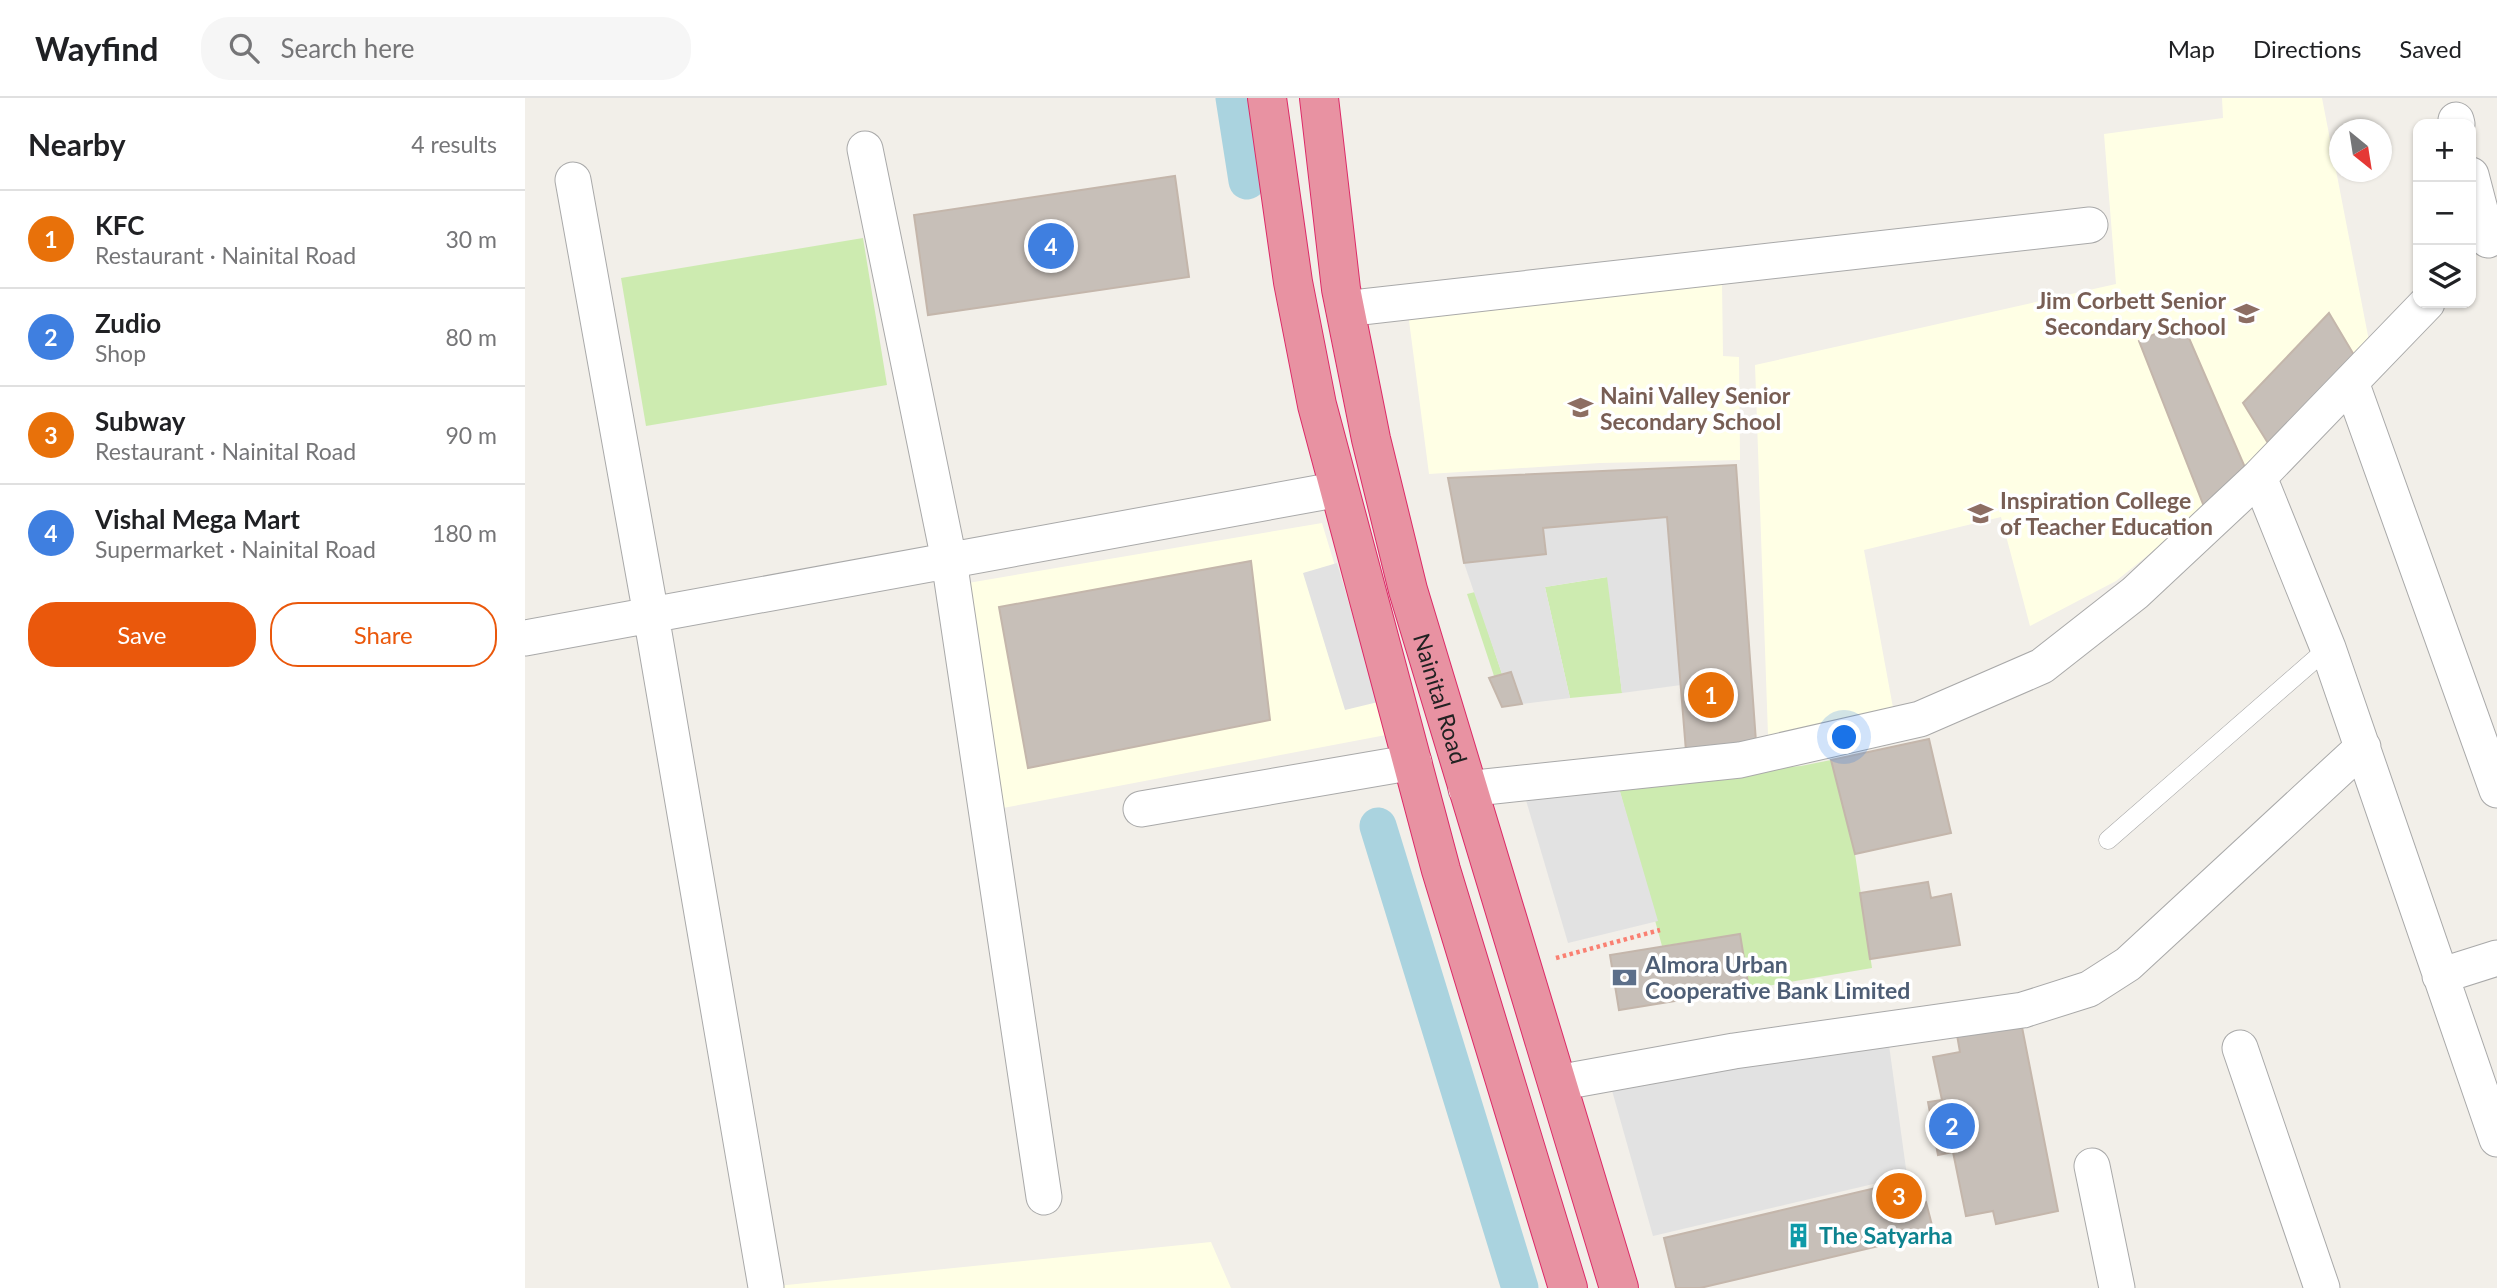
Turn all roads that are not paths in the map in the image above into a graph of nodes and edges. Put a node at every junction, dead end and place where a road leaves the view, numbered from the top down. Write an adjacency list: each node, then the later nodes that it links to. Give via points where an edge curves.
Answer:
1 (1267, 98): 12 (highway, Nainital Road, via 1293,282 1317,405)
2 (1319, 98): 9 (highway, Nainital Road)
3 (865, 149): 13 (street)
4 (573, 180): 14 (street)
5 (2472, 182): 7 (street)
6 (2090, 225): 9 (street)
7 (2485, 243)
8 (2422, 308): 10 (street)
9 (1344, 309): 17 (highway, Nainital Road, via 1402,565)
10 (2351, 382): 11 (street); 23 (street)
11 (2259, 477): 16 (street); 22 (street, via 2135,593 2042,666 1920,719 1741,760)
12 (1340, 489): 13 (street); 18 (highway, Nainital Road)
13 (949, 560): 14 (street); 33 (street)
14 (651, 615): 15 (street); 34 (street)
15 (525, 638)
16 (2328, 648): 19 (street); 26 (lane)
17 (1440, 699): 18 (highway); 20 (highway, Nainital Road)
18 (1399, 710): 21 (highway, Nainital Road)
19 (2363, 747): 28 (street); 30 (street, via 2127,964 2089,989 2022,1010 1734,1051)
20 (1455, 752): 21 (highway); 22 (highway, Nainital Road)
21 (1413, 762): 24 (highway, Nainital Road); 25 (street)
22 (1466, 789): 24 (highway); 30 (highway, Nainital Road)
23 (2497, 790)
24 (1423, 799): 35 (highway, Nainital Road)
25 (1141, 809)
26 (2108, 840)
27 (2497, 958): 28 (street)
28 (2440, 976): 31 (street)
29 (2240, 1048): 38 (street)
30 (1557, 1083): 36 (highway, Nainital Road)
31 (2494, 1122)
32 (2092, 1167): 37 (street)
33 (1044, 1197)
34 (766, 1287)
35 (1568, 1288)
36 (1619, 1288)
37 (2117, 1288)
38 (2322, 1288)

